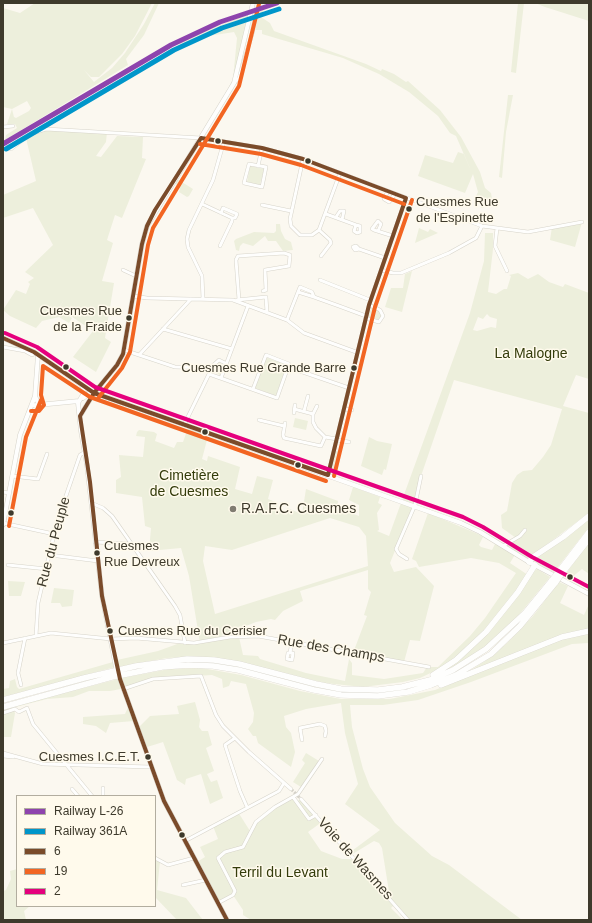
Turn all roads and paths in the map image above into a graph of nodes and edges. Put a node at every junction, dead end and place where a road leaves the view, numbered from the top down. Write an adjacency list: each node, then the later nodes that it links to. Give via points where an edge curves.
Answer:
1 (252, 8): 3 (street)
2 (253, 31): 3 (street, via 239,78)
3 (234, 83): 6 (street)
4 (13, 126): 5 (street)
5 (3, 127)
6 (201, 138): 7 (street); 8 (street, via 46,129 30,134 14,148 9,149); 38 (street, via 147,226)
7 (224, 141): 9 (street); 16 (street, via 214,176)
8 (3, 143)
9 (262, 148): 10 (street); 11 (street)
10 (303, 159): 12 (street); 18 (street)
11 (258, 166): 11 (street, via 249,164 244,183 262,187 266,168)
12 (340, 173): 13 (street); 20 (street)
13 (388, 191): 14 (street); 14 (street, via 384,199 389,202)
14 (395, 194): 15 (street)
15 (406, 198): 26 (street); 30 (street)
16 (202, 204): 19 (street); 43 (street, via 187,239 188,247 202,276)
17 (262, 205): 18 (street)
18 (291, 211): 28 (street, via 291,226 297,234 308,236)
19 (221, 213): 22 (street); 22 (street, via 223,208 237,214)
20 (326, 214): 21 (street); 28 (street)
21 (336, 217): 23 (street); 23 (street, via 340,211 344,211)
22 (232, 218): 31 (street)
23 (342, 220): 25 (street)
24 (582, 222): 27 (street, via 528,232)
25 (356, 225)
26 (482, 226): 27 (street); 36 (street, via 476,238 449,253 401,273)
27 (497, 228): 37 (street, via 495,246)
28 (319, 230): 33 (street, via 331,243)
29 (378, 231): 30 (street)
30 (393, 236): 34 (street)
31 (220, 246)
32 (359, 249): 34 (street)
33 (321, 256)
34 (385, 258): 36 (street)
35 (123, 270): 38 (street)
36 (382, 270): 46 (street)
37 (507, 270)
38 (136, 276): 41 (street)
39 (320, 280): 46 (street)
40 (262, 290): 45 (street, via 266,290 265,270 289,266 290,256 284,253 238,256)
41 (133, 296): 42 (street); 56 (street)
42 (191, 299): 43 (street); 52 (street)
43 (203, 300): 44 (street)
44 (233, 300): 45 (street); 48 (street)
45 (239, 300): 49 (street, via 266,297)
46 (370, 300): 47 (street)
47 (369, 305): 50 (street); 50 (street, via 380,310 383,316 379,322)
48 (248, 306): 49 (street); 55 (street)
49 (267, 313): 51 (street)
50 (366, 317): 51 (street, via 314,297 312,292 300,287); 57 (street)
51 (287, 320): 57 (street, via 304,334)
52 (163, 329): 55 (street); 59 (street)
53 (3, 338): 58 (street)
54 (3, 347): 58 (street)
55 (232, 349): 60 (street)
56 (124, 350): 59 (street); 68 (street, via 117,365)
57 (356, 352): 66 (street)
58 (38, 355): 65 (street); 71 (street)
59 (139, 355): 62 (street, via 175,367)
60 (227, 364): 62 (street, via 219,360); 64 (street)
61 (288, 367): 66 (street); 67 (street, via 277,398); 67 (street, via 289,364 266,355)
62 (210, 368): 63 (street)
63 (209, 374): 64 (street); 81 (street)
64 (222, 378): 67 (street)
65 (83, 387): 68 (street); 70 (street)
66 (349, 388): 75 (street)
67 (253, 389)
68 (93, 392): 70 (street); 72 (street); 81 (street)
69 (308, 396): 77 (street)
70 (81, 400): 71 (street); 72 (street); 72 (street, via 81,407); 79 (street)
71 (35, 401): 87 (street, via 20,436)
72 (87, 404): 79 (street)
73 (295, 405): 77 (street, via 294,411)
74 (317, 406): 78 (street)
75 (344, 409): 76 (street); 83 (street)
76 (352, 410)
77 (304, 411): 78 (street)
78 (313, 414): 82 (street, via 316,428)
79 (80, 416): 85 (street)
80 (259, 420): 82 (street, via 285,424 283,437 298,442 321,446)
81 (184, 425): 88 (street)
82 (325, 437): 83 (street)
83 (337, 439): 84 (street); 88 (street)
84 (348, 442)
85 (84, 452): 92 (street); 98 (street, Rue du Peuple, via 80,455)
86 (47, 454): 87 (street, via 38,479)
87 (12, 476): 91 (street)
88 (328, 476): 93 (street)
89 (421, 476): 93 (street)
90 (3, 492): 91 (street)
91 (9, 493): 95 (street)
92 (91, 503): 100 (street); 101 (street, via 108,512)
93 (414, 506): 102 (street, via 461,523); 104 (street, via 396,549)
94 (589, 516): 106 (highway)
95 (3, 524): 98 (street)
96 (525, 530): 102 (street)
97 (589, 532): 110 (highway)
98 (54, 534): 103 (street, Rue du Peuple)
99 (589, 539): 110 (highway)
100 (95, 542): 101 (street); 105 (street)
101 (131, 544): 119 (street, via 178,611)
102 (504, 546): 106 (street)
103 (50, 555): 105 (street); 109 (street, Rue du Peuple)
104 (407, 559)
105 (98, 561): 116 (street)
106 (529, 562): 108 (street)
107 (8, 565): 109 (street)
108 (535, 565): 112 (street); 124 (highway, via 505,610 474,644 448,666)
109 (47, 569): 114 (street, Rue du Peuple, via 38,604)
110 (562, 571): 111 (highway, bridge)
111 (554, 581): 124 (highway, via 516,622 486,649 453,670); 128 (highway, via 520,626 490,654 456,675)
112 (589, 594)
113 (589, 631): 128 (highway, via 562,637 434,688 415,693)
114 (36, 636): 115 (street, Rue des Champs); 116 (street, Rue des Champs, via 55,633)
115 (25, 638): 118 (street, Rue des Champs); 125 (street, via 18,672)
116 (111, 639): 119 (street, Rue des Champs, via 136,638); 121 (street)
117 (292, 641): 119 (street, Rue des Champs, via 258,636); 120 (street); 122 (street, Rue des Champs)
118 (3, 643)
119 (185, 643)
120 (290, 653)
121 (116, 667)
122 (429, 667)
123 (120, 679): 126 (street)
124 (416, 684): 127 (highway, via 390,689)
125 (21, 685)
126 (123, 688): 133 (street, via 153,679 201,676 218,718); 138 (street)
127 (341, 692): 128 (highway, via 355,696 378,696); 129 (highway, via 233,663 175,660 103,673); 130 (highway, via 314,690 232,669 188,665 162,667 112,677)
128 (408, 692)
129 (3, 700)
130 (3, 706)
131 (3, 713): 137 (street, via 15,709 19,712 27,708 33,724)
132 (325, 736): 134 (street, via 325,726 320,724 300,728)
133 (235, 738): 139 (street); 148 (street, via 225,745)
134 (302, 740)
135 (3, 754): 137 (street, via 39,764)
136 (322, 759): 146 (street, via 301,791)
137 (66, 765): 138 (street); 144 (street)
138 (151, 767): 150 (street, via 164,801)
139 (284, 783): 142 (street); 148 (street, via 279,791)
140 (103, 788): 145 (street)
141 (72, 789): 143 (street)
142 (291, 789)
143 (77, 795)
144 (91, 795)
145 (103, 795)
146 (293, 797): 149 (street, via 309,819); 157 (street, via 256,822 242,847 225,852 218,858 235,891 233,895)
147 (301, 799): 149 (street, Voie de Wasmes)
148 (247, 807): 150 (street)
149 (316, 815): 159 (street, Voie de Wasmes)
150 (185, 841): 151 (street)
151 (194, 858): 153 (street); 155 (street)
152 (156, 859): 153 (street, via 168,865)
153 (186, 860): 154 (street)
154 (174, 866)
155 (206, 880): 156 (street); 157 (street)
156 (183, 884)
157 (218, 903): 158 (street)
158 (227, 920)
159 (408, 920)

